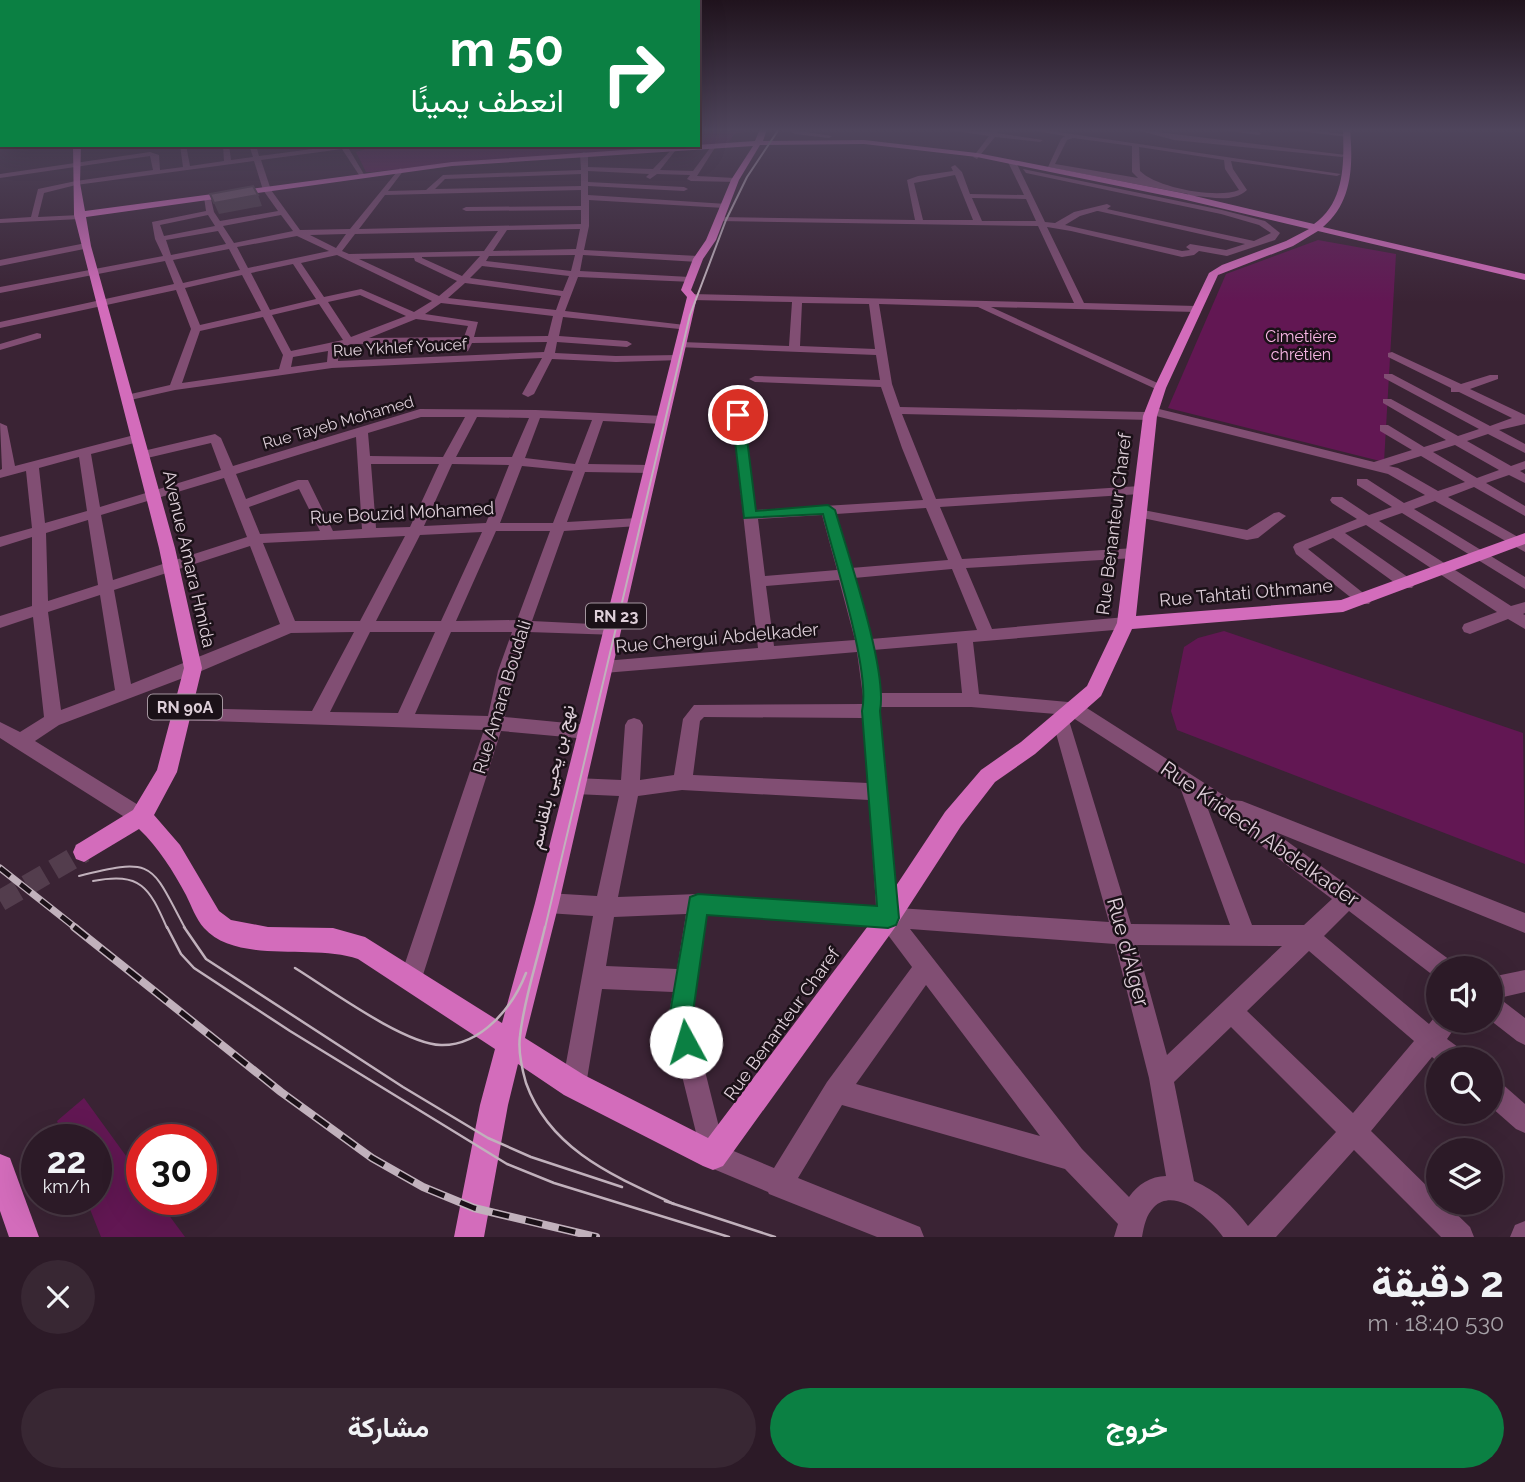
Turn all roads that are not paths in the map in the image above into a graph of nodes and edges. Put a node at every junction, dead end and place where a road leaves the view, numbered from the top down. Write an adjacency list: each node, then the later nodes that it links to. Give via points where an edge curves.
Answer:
1 (46, 187): 43 (street)
2 (79, 187): 44 (main road, Avenue Amara Hmida / RN 90A)
3 (266, 187): 23 (street)
4 (294, 187): 23 (main road)
5 (296, 187): 23 (main road)
6 (388, 187): 28 (street)
7 (432, 187): 26 (street)
8 (493, 187): 25 (street)
9 (642, 187): 21 (street); 22 (street)
10 (732, 187): 35 (main road, نهج بن يحيى بلقاسم / RN 23)
11 (911, 187): 50 (street)
12 (964, 187): 27 (street)
13 (1021, 187): 29 (street)
14 (1100, 187): 31 (street)
15 (1127, 187): 49 (main road)
16 (1144, 187): 32 (main road)
17 (1162, 187): 32 (street)
18 (1241, 187): 32 (street, via 1241,192 1229,196)
19 (1343, 187): 54 (main road, via 1340,200)
20 (547, 189): 21 (street); 25 (street); 36 (street)
21 (584, 189): 34 (street); 37 (street)
22 (684, 189): 34 (street)
23 (268, 191): 33 (main road); 41 (street)
24 (477, 191): 25 (street); 26 (street); 38 (street)
25 (491, 191)
26 (428, 192): 28 (street)
27 (967, 192): 29 (street); 45 (street)
28 (383, 193): 59 (street)
29 (1024, 193): 42 (street)
30 (1331, 194): 54 (main road)
31 (1142, 195): 39 (street); 68 (street, via 1244,217 1276,233)
32 (1191, 195): 49 (main road)
33 (207, 200): 40 (street); 44 (main road)
34 (673, 206): 35 (street)
35 (724, 206): 48 (main road, نهج بن يحيى بلقاسم / RN 23)
36 (538, 208): 37 (street); 38 (street)
37 (584, 208): 55 (street)
38 (466, 209): 61 (street)
39 (1098, 209): 46 (street); 68 (street)
40 (210, 212): 63 (street); 66 (street, via 156,223)
41 (283, 212): 51 (street); 63 (street)
42 (1035, 214): 45 (street); 52 (street)
43 (34, 216): 44 (street); 47 (street)
44 (80, 216): 47 (street); 69 (main road, Avenue Amara Hmida / RN 90A)
45 (976, 218): 50 (street); 52 (street)
46 (1069, 218): 53 (street); 72 (street)
47 (0, 219)
48 (719, 219): 50 (street); 81 (main road, نهج بن يحيى بلقاسم / RN 23)
49 (1284, 219): 54 (main road); 54 (main road, via 1304,230)
50 (919, 221)
51 (292, 224): 60 (street); 63 (street)
52 (1040, 224): 53 (street); 101 (street)
53 (1058, 225): 72 (street, via 1185,254)
54 (1318, 225): 64 (main road); 64 (main road, via 1319,234); 102 (main road, Rue Benanteur Charef, via 1214,273)
55 (585, 226): 56 (street); 74 (street)
56 (542, 227): 57 (street); 73 (street)
57 (504, 228): 61 (street); 80 (street)
58 (420, 230): 61 (street); 65 (street); 67 (street)
59 (353, 231): 60 (street); 67 (street); 76 (street)
60 (298, 233): 63 (street); 76 (street)
61 (456, 233)
62 (183, 234): 63 (street); 66 (street); 75 (street)
63 (224, 234): 75 (street); 85 (street)
64 (1353, 237): 88 (main road)
65 (414, 238)
66 (159, 239): 82 (street)
67 (383, 243): 76 (street); 78 (street)
68 (1255, 244): 72 (street, via 1227,253)
69 (86, 246): 84 (street); 86 (main road, Avenue Amara Hmida / RN 90A)
70 (453, 246): 77 (street)
71 (407, 247): 78 (street)
72 (1197, 248)
73 (535, 252): 74 (street); 80 (street)
74 (579, 252): 81 (street); 87 (street)
75 (192, 254): 82 (street)
76 (341, 254): 83 (street); 96 (street)
77 (446, 254): 79 (street); 80 (street)
78 (400, 255): 79 (street)
79 (418, 255): 89 (street)
80 (485, 259): 87 (street); 89 (street)
81 (698, 259): 90 (main road, نهج بن يحيى بلقاسم / RN 23)
82 (168, 260): 86 (street); 91 (street)
83 (295, 261): 85 (street); 98 (street)
84 (0, 263)
85 (245, 272): 91 (street); 103 (street)
86 (92, 273): 92 (street); 99 (main road, Avenue Amara Hmida / RN 90A)
87 (575, 274): 90 (street); 93 (street)
88 (1525, 277)
89 (463, 280): 93 (street); 96 (street)
90 (690, 280): 94 (main road, نهج بن يحيى بلقاسم / RN 23, via 686,290)
91 (177, 287): 99 (street); 109 (street)
92 (0, 290)
93 (565, 294): 104 (street)
94 (692, 297): 95 (street); 114 (main road, نهج بن يحيى بلقاسم / RN 23)
95 (797, 298): 97 (street); 117 (street)
96 (439, 300): 104 (street); 106 (street)
97 (873, 300): 100 (street); 118 (street)
98 (324, 301): 103 (street); 106 (street, via 361,292); 112 (street)
99 (102, 303): 105 (street); 134 (main road, Avenue Amara Hmida / RN 90A)
100 (976, 304): 101 (street); 131 (street)
101 (1081, 307): 102 (street)
102 (1196, 309): 131 (main road, Rue Benanteur Charef)
103 (268, 314): 109 (street); 119 (street)
104 (559, 314): 107 (street); 110 (street)
105 (47, 315): 108 (street); 115 (street, via 35,342)
106 (413, 316): 111 (street, via 474,324); 112 (street)
107 (637, 322): 113 (street); 114 (street)
108 (0, 325)
109 (196, 329): 130 (street)
110 (553, 339): 111 (street); 113 (street); 120 (street)
111 (469, 340): 112 (street); 123 (street)
112 (348, 341): 116 (street)
113 (627, 344): 122 (street)
114 (681, 344): 117 (street); 122 (street, Rue Ykhlef Youcef); 144 (main road, نهج بن يحيى بلقاسم / RN 23)
115 (0, 347)
116 (334, 347): 119 (street); 124 (street)
117 (794, 350): 118 (street)
118 (880, 352): 129 (street)
119 (288, 355): 125 (street)
120 (549, 355): 122 (street, Rue Ykhlef Youcef); 123 (street, Rue Ykhlef Youcef); 133 (street)
121 (1392, 355): 132 (street)
122 (616, 359)
123 (457, 361): 124 (street, Rue Ykhlef Youcef)
124 (332, 365): 125 (street, Rue Ykhlef Youcef)
125 (284, 373): 130 (street, Rue Ykhlef Youcef)
126 (1388, 376): 135 (street)
127 (1494, 377): 132 (street)
128 (755, 379): 129 (street)
129 (886, 384): 138 (street)
130 (175, 387): 134 (street, Rue Ykhlef Youcef)
131 (1160, 388): 140 (main road, Rue Benanteur Charef)
132 (1460, 388): 135 (street); 145 (street)
133 (528, 394)
134 (126, 398): 151 (main road, Avenue Amara Hmida / RN 90A)
135 (1429, 398): 137 (street); 148 (street)
136 (1387, 401): 137 (street)
137 (1399, 408): 150 (street)
138 (895, 410): 140 (street); 173 (street)
139 (474, 413): 141 (street, Rue Tayeb Mohamed); 149 (street, Rue Tayeb Mohamed, via 420,413); 156 (street)
140 (1151, 413): 160 (street); 169 (main road, Rue Benanteur Charef)
141 (537, 414): 143 (street, Rue Tayeb Mohamed); 157 (street)
142 (738, 415): 180 (street)
143 (598, 419): 144 (street, Rue Tayeb Mohamed); 161 (street, Rue Amara Boudali)
144 (663, 420): 162 (main road, نهج بن يحيى بلقاسم / RN 23)
145 (1524, 420): 148 (street)
146 (1, 426): 165 (street)
147 (1384, 428): 153 (street)
148 (1488, 429): 150 (street); 152 (street)
149 (362, 431): 155 (street); 163 (street, Rue Tayeb Mohamed)
150 (1455, 439): 153 (street); 164 (street)
151 (140, 446): 154 (street); 163 (street, via 213,438); 170 (main road, Avenue Amara Hmida / RN 90A)
152 (1525, 449)
153 (1422, 450): 160 (street); 168 (street)
154 (84, 452): 159 (street); 177 (street)
155 (363, 460): 156 (street); 189 (street)
156 (447, 461): 157 (street); 187 (street)
157 (515, 461): 161 (street); 184 (street)
158 (1525, 465): 164 (street)
159 (32, 466): 165 (street); 186 (street)
160 (1376, 466): 171 (street)
161 (580, 468): 162 (street); 185 (street, Rue Amara Boudali)
162 (651, 469): 183 (main road, نهج بن يحيى بلقاسم / RN 23)
163 (228, 471): 170 (street, Rue Tayeb Mohamed); 174 (street)
164 (1510, 471): 166 (street); 168 (street)
165 (4, 473)
166 (1525, 479)
167 (1362, 482): 175 (street)
168 (1475, 483): 171 (street); 178 (street)
169 (1140, 490): 173 (street); 179 (main road, Rue Benanteur Charef)
170 (153, 494): 177 (street, Rue Tayeb Mohamed); 197 (main road, Avenue Amara Hmida / RN 90A)
171 (1439, 495): 175 (street); 193 (street)
172 (1337, 500): 182 (street)
173 (931, 503): 176 (street); 196 (street)
174 (242, 505): 190 (street, via 303,483); 191 (street)
175 (1405, 508): 182 (street); 195 (street)
176 (828, 510): 180 (street); 199 (street)
177 (96, 512): 186 (street, Rue Tayeb Mohamed); 203 (street)
178 (1525, 512)
179 (1138, 513): 181 (street, via 1247,535); 194 (main road, Rue Benanteur Charef)
180 (749, 515): 200 (street)
181 (1279, 516)
182 (1368, 520): 188 (street); 198 (street)
183 (638, 522): 185 (street, Rue Bouzid Mohamed); 215 (main road, نهج بن يحيى بلقاسم / RN 23)
184 (491, 527): 185 (street, Rue Bouzid Mohamed); 187 (street, Rue Bouzid Mohamed); 213 (street)
185 (558, 527): 211 (street, Rue Amara Boudali)
186 (39, 530): 192 (street, Rue Tayeb Mohamed); 205 (street)
187 (415, 531): 189 (street, Rue Bouzid Mohamed); 210 (street)
188 (1334, 533): 201 (street); 204 (street, via 1299,550)
189 (369, 534): 190 (street, Rue Bouzid Mohamed)
190 (329, 536): 191 (street, Rue Bouzid Mohamed)
191 (256, 539): 197 (street, Rue Bouzid Mohamed); 212 (street)
192 (0, 542)
193 (1522, 542): 195 (main road, Rue Tahtati Othmane)
194 (1135, 552): 196 (street); 209 (main road, Rue Benanteur Charef)
195 (1480, 555): 198 (main road, Rue Tahtati Othmane); 202 (street)
196 (956, 564): 199 (street); 216 (street)
197 (171, 566): 203 (street, Rue Bouzid Mohamed); 221 (main road, Avenue Amara Hmida / RN 90A)
198 (1442, 570): 201 (main road, Rue Tahtati Othmane); 206 (street)
199 (844, 574): 200 (street); 218 (street)
200 (757, 582): 219 (street)
201 (1407, 584): 204 (main road, Rue Tahtati Othmane)
202 (1525, 584)
203 (107, 587): 205 (street, Rue Bouzid Mohamed); 222 (street)
204 (1364, 600): 209 (main road, Rue Tahtati Othmane, via 1343,606)
205 (40, 608): 207 (street, Rue Bouzid Mohamed); 228 (street)
206 (1517, 610): 208 (street); 214 (street)
207 (0, 622)
208 (1525, 623)
209 (1126, 624): 216 (street, Rue Chergui Abdelkader); 225 (main road, Rue Benanteur Charef, via 1094,691)
210 (365, 625): 212 (street); 213 (street); 227 (street)
211 (523, 625): 213 (street); 215 (street); 230 (street, Rue Amara Boudali, via 506,671)
212 (289, 627): 221 (street)
213 (446, 628): 229 (street)
214 (1469, 628)
215 (612, 631): 220 (main road, نهج بن يحيى بلقاسم / RN 23)
216 (987, 636): 217 (street, Rue Chergui Abdelkader)
217 (964, 638): 218 (street, Rue Chergui Abdelkader); 223 (street)
218 (864, 643): 219 (street, Rue Chergui Abdelkader); 224 (street)
219 (767, 654): 220 (street, Rue Chergui Abdelkader)
220 (604, 667): 233 (main road, نهج بن يحيى بلقاسم / RN 23)
221 (193, 668): 222 (street); 226 (main road, Avenue Amara Hmida / RN 90A)
222 (124, 694): 228 (street)
223 (971, 700): 224 (street); 225 (street)
224 (872, 705): 235 (street, via 701,710 692,719); 239 (street)
225 (1067, 713): 236 (street, Rue Kridech Abdelkader); 247 (main road, Rue Benanteur Charef, via 988,776 953,819); 249 (street, Rue d'Alger)
226 (183, 715): 227 (street); 241 (main road, Avenue Amara Hmida / RN 90A, via 167,772)
227 (317, 719): 229 (street)
228 (53, 720): 234 (street)
229 (403, 722): 230 (street)
230 (495, 723): 233 (street); 255 (street, Rue Amara Boudali)
231 (634, 725): 238 (street)
232 (0, 729): 234 (street)
233 (588, 732): 237 (main road, نهج بن يحيى بلقاسم / RN 23)
234 (20, 742): 241 (street)
235 (682, 782): 238 (street); 239 (street)
236 (1188, 782): 240 (street, Rue Kridech Abdelkader); 250 (street)
237 (575, 786): 238 (street); 244 (main road, نهج بن يحيى بلقاسم / RN 23)
238 (630, 789): 246 (street)
239 (877, 792): 247 (street)
240 (1213, 798): 243 (street, Rue Kridech Abdelkader); 248 (street)
241 (141, 817): 242 (main road); 255 (main road, via 176,855 219,928 242,936 337,940 365,949)
242 (85, 852)
243 (1349, 897): 251 (street); 252 (street, Rue Kridech Abdelkader)
244 (547, 903): 246 (street); 264 (main road, نهج بن يحيى بلقاسم / RN 23)
245 (698, 904): 246 (street); 247 (street); 256 (street)
246 (605, 906): 254 (street)
247 (888, 918): 249 (street); 253 (street); 272 (main road, Rue Benanteur Charef)
248 (1525, 923)
249 (1124, 934): 250 (street); 266 (street, Rue d'Alger)
250 (1245, 935): 251 (street)
251 (1308, 936): 259 (street); 263 (street)
252 (1426, 956)
253 (926, 966): 268 (street); 273 (street)
254 (592, 977): 256 (street); 267 (street)
255 (411, 978): 264 (main road)
256 (686, 981): 272 (street, via 680,1019)
257 (1525, 981): 258 (street)
258 (1503, 986)
259 (1230, 1010): 266 (street); 271 (street)
260 (1503, 1016): 262 (street)
261 (1437, 1033): 263 (street)
262 (1525, 1033)
263 (1431, 1040): 265 (street); 271 (street)
264 (510, 1043): 267 (main road); 279 (main road, نهج بن يحيى بلقاسم / RN 23)
265 (1439, 1047)
266 (1161, 1078): 276 (street, Rue d'Alger)
267 (574, 1085): 272 (main road)
268 (836, 1091): 273 (street); 275 (street)
269 (1503, 1101): 270 (street)
270 (1525, 1120)
271 (1354, 1131): 282 (street); 283 (street)
272 (713, 1156): 275 (street)
273 (1073, 1158): 277 (street)
274 (0, 1168): 278 (main road)
275 (778, 1185): 280 (street)
276 (1182, 1189): 277 (street, via 1165,1187 1150,1192 1138,1202); 281 (street, via 1218,1209)
277 (1129, 1227)
278 (24, 1237)
279 (469, 1237)
280 (911, 1237)
281 (1239, 1237)
282 (1257, 1237)
283 (1460, 1237)

